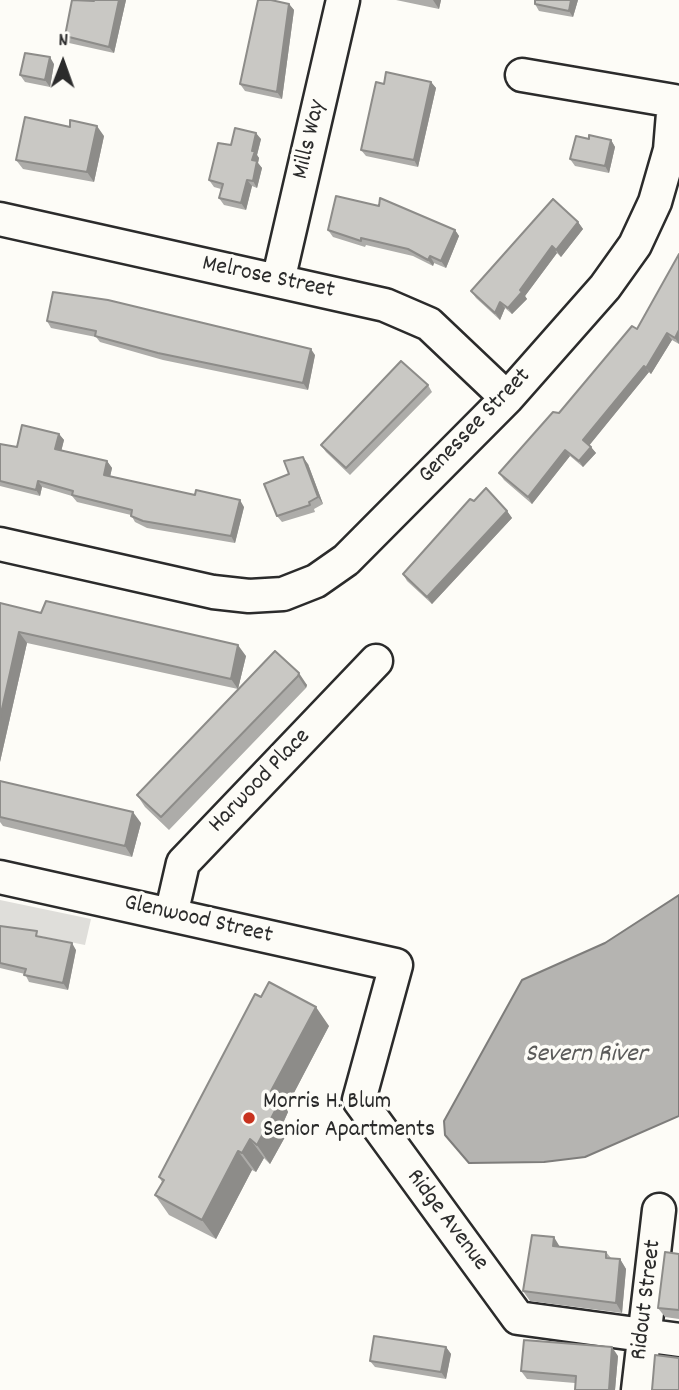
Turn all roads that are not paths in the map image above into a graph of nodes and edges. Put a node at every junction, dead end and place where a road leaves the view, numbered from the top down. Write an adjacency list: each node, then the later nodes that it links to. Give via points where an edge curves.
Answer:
1 (343, 0): 4 (street, Mills Way)
2 (522, 75): 5 (street, Genessee Street, via 674,101 670,150 655,202 635,245 605,287)
3 (0, 219): 4 (street, Melrose Street)
4 (278, 281): 5 (street, Melrose Street, via 385,305 429,324)
5 (507, 398): 6 (street, Genessee Street, via 346,560 316,581 283,594 213,592)
6 (0, 544)
7 (376, 662): 9 (street, Harwood Place, via 183,863)
8 (0, 877): 9 (street, Glenwood Street)
9 (171, 915): 10 (street, Glenwood Street)
10 (396, 965): 12 (street, Ridge Avenue, via 359,1100 518,1318)
11 (659, 1209): 12 (street, Ridout Street)
12 (644, 1337): 13 (street); 14 (street, Ridout Street)
13 (679, 1340)
14 (638, 1390)

